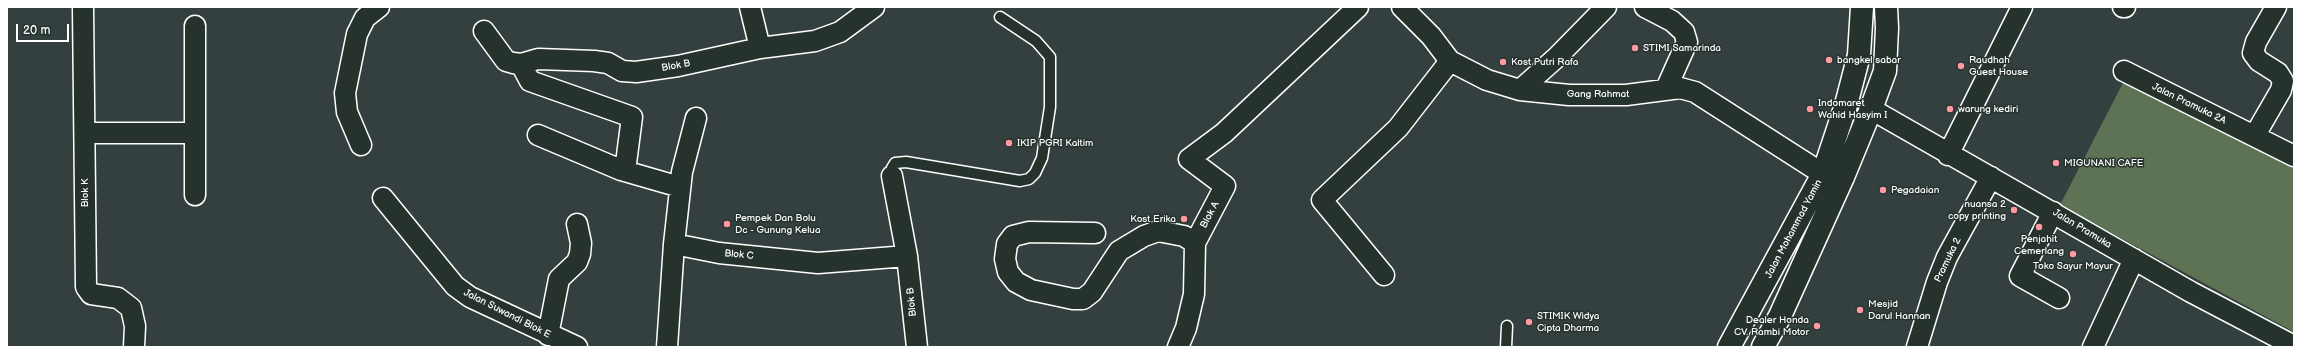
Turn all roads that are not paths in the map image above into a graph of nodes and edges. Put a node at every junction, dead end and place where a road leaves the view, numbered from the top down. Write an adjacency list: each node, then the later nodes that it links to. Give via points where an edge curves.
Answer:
1 (83, 7): 25 (street, Blok K)
2 (379, 7): 29 (street, via 365,18 357,34 345,93 348,112)
3 (750, 7): 17 (street)
4 (874, 7): 13 (street, Blok B)
5 (1358, 7): 43 (street, Blok A, via 1224,133 1189,159 1225,186)
6 (1402, 7): 18 (street, Gang Rahmat, via 1431,36)
7 (1606, 7): 22 (street)
8 (1644, 7): 21 (street, via 1672,21 1684,32 1687,42)
9 (1862, 7): 33 (main road, Jalan Mohammad Yamin, via 1859,55 1846,105)
10 (1886, 7): 23 (main road, Jalan Mohammad Yamin, via 1885,71)
11 (2022, 7): 30 (street)
12 (2276, 7): 28 (street, via 2256,42 2253,53 2259,61 2278,73 2283,81)
13 (854, 14): 17 (street, Blok B, via 840,32 815,41)
14 (1000, 17): 34 (lane, via 1036,41 1050,57 1050,106 1042,158 1035,173 1029,179 1020,181 900,162 892,168)
15 (195, 26): 26 (street)
16 (484, 31): 19 (street, via 506,61)
17 (760, 48): 19 (street, Blok B, via 678,66 636,72 622,71 608,63 594,61 538,59)
18 (1450, 61): 22 (street, Gang Rahmat, via 1487,80); 46 (street, via 1398,128 1322,200)
19 (521, 64): 32 (street, via 530,80 632,117)
20 (2124, 71): 28 (street, Jalan Pramuka 2A)
21 (1666, 89): 22 (street, Gang Rahmat, via 1626,95 1568,95); 33 (street, Gang Rahmat, via 1680,88 1695,92)
22 (1520, 90)
23 (1871, 109): 30 (street, Jalan Pramuka); 59 (main road, Jalan Mohammad Yamin, via 1844,177 1780,316)
24 (696, 118): 36 (street)
25 (85, 133): 26 (street); 52 (street, Blok K, via 86,287 91,294 118,298 131,308 135,326)
26 (195, 133): 37 (street)
27 (538, 135): 32 (street)
28 (2255, 135): 31 (street, Jalan Pramuka 2A)
29 (361, 145)
30 (1948, 155): 35 (street, Jalan Pramuka)
31 (2294, 156)
32 (625, 171): 36 (street)
33 (1823, 174): 58 (main road, Jalan Mohammad Yamin)
34 (892, 176): 44 (street, Blok B)
35 (1991, 177): 39 (street, Jalan Pramuka); 60 (street, Pramuka 2, via 1947,257)
36 (680, 187): 42 (street)
37 (195, 195)
38 (383, 198): 49 (street, Jalan Suwandi Blok E, via 455,286 470,298)
39 (2053, 212): 45 (street, Jalan Pramuka); 47 (street, via 2020,276)
40 (577, 224): 49 (street, via 581,243 580,254 577,262 559,280)
41 (1095, 233): 43 (street, via 1029,232 1013,236 1007,244 1005,259 1008,272 1016,282 1031,290 1083,299 1092,292 1118,251 1144,236 1158,231 1184,236)
42 (674, 244): 44 (street, Blok C, via 719,253 818,263); 54 (street)
43 (1195, 244): 56 (street, via 1194,294 1186,328)
44 (907, 256): 55 (street, Blok B)
45 (2134, 260): 50 (street, Jalan Pramuka); 61 (street)
46 (1384, 275)
47 (2059, 298)
48 (1506, 326): 57 (lane)
49 (548, 335): 53 (street, Jalan Suwandi Blok E)
50 (2270, 340): 51 (street, Jalan Pramuka)
51 (2294, 346)
52 (134, 347)
53 (577, 347)
54 (667, 347)
55 (917, 347)
56 (1178, 347)
57 (1506, 347)
58 (1729, 347)
59 (1763, 347)
60 (1917, 347)
61 (2093, 347)

